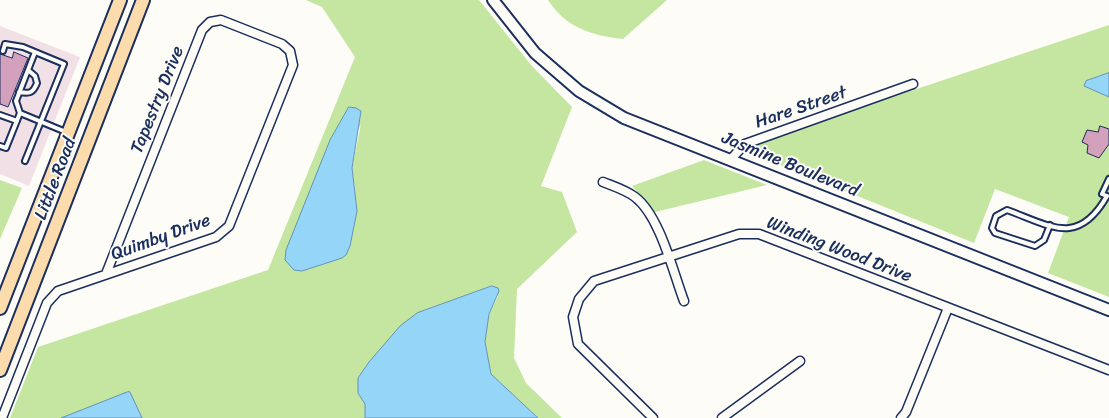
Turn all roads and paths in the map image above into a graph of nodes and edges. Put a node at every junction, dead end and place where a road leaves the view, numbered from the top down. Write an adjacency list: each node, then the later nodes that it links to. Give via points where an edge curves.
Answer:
1 (120, 0): 14 (main road, Little Road)
2 (143, 0): 29 (main road, Little Road)
3 (494, 0): 16 (street, Jasmine Boulevard, via 535,53 579,92 624,118)
4 (3, 51): 5 (lane, via 6,44)
5 (35, 52): 7 (lane); 12 (lane, via 64,64)
6 (290, 52): 23 (street, Quimby Drive, via 293,65 228,226 216,237); 23 (street, Tapestry Drive, via 282,44 221,20 210,22 202,30)
7 (28, 70): 9 (lane); 9 (lane, via 37,83 34,91 29,94)
8 (913, 84): 16 (street, Hare Street, via 745,144)
9 (19, 92): 10 (lane, via 16,101)
10 (20, 113): 12 (lane); 13 (lane)
11 (0, 115): 13 (lane)
12 (41, 121): 14 (lane); 17 (lane)
13 (17, 122): 15 (lane, via 6,148)
14 (69, 132): 25 (main road, Little Road)
15 (0, 146)
16 (731, 159): 27 (street, Jasmine Boulevard)
17 (25, 161)
18 (1109, 179): 20 (lane, via 1102,194)
19 (603, 182): 22 (street, via 635,197 656,226)
20 (1108, 197): 21 (lane, via 1081,226 1071,229)
21 (1050, 225): 21 (lane, via 1007,210 996,216 992,228 995,232 1035,246 1044,240)
22 (668, 258): 24 (street); 26 (street, Winding Wood Drive, via 738,234 759,234); 32 (street, Winding Wood Drive, via 594,281 579,299 573,317 578,344)
23 (106, 274): 31 (street, Quimby Drive, via 58,291 47,304)
24 (684, 301)
25 (0, 308)
26 (948, 308): 30 (street, Winding Wood Drive); 34 (street)
27 (1109, 310)
28 (800, 361): 33 (street)
29 (0, 370)
30 (1109, 370)
31 (2, 418)
32 (653, 418)
33 (722, 418)
34 (901, 418)

